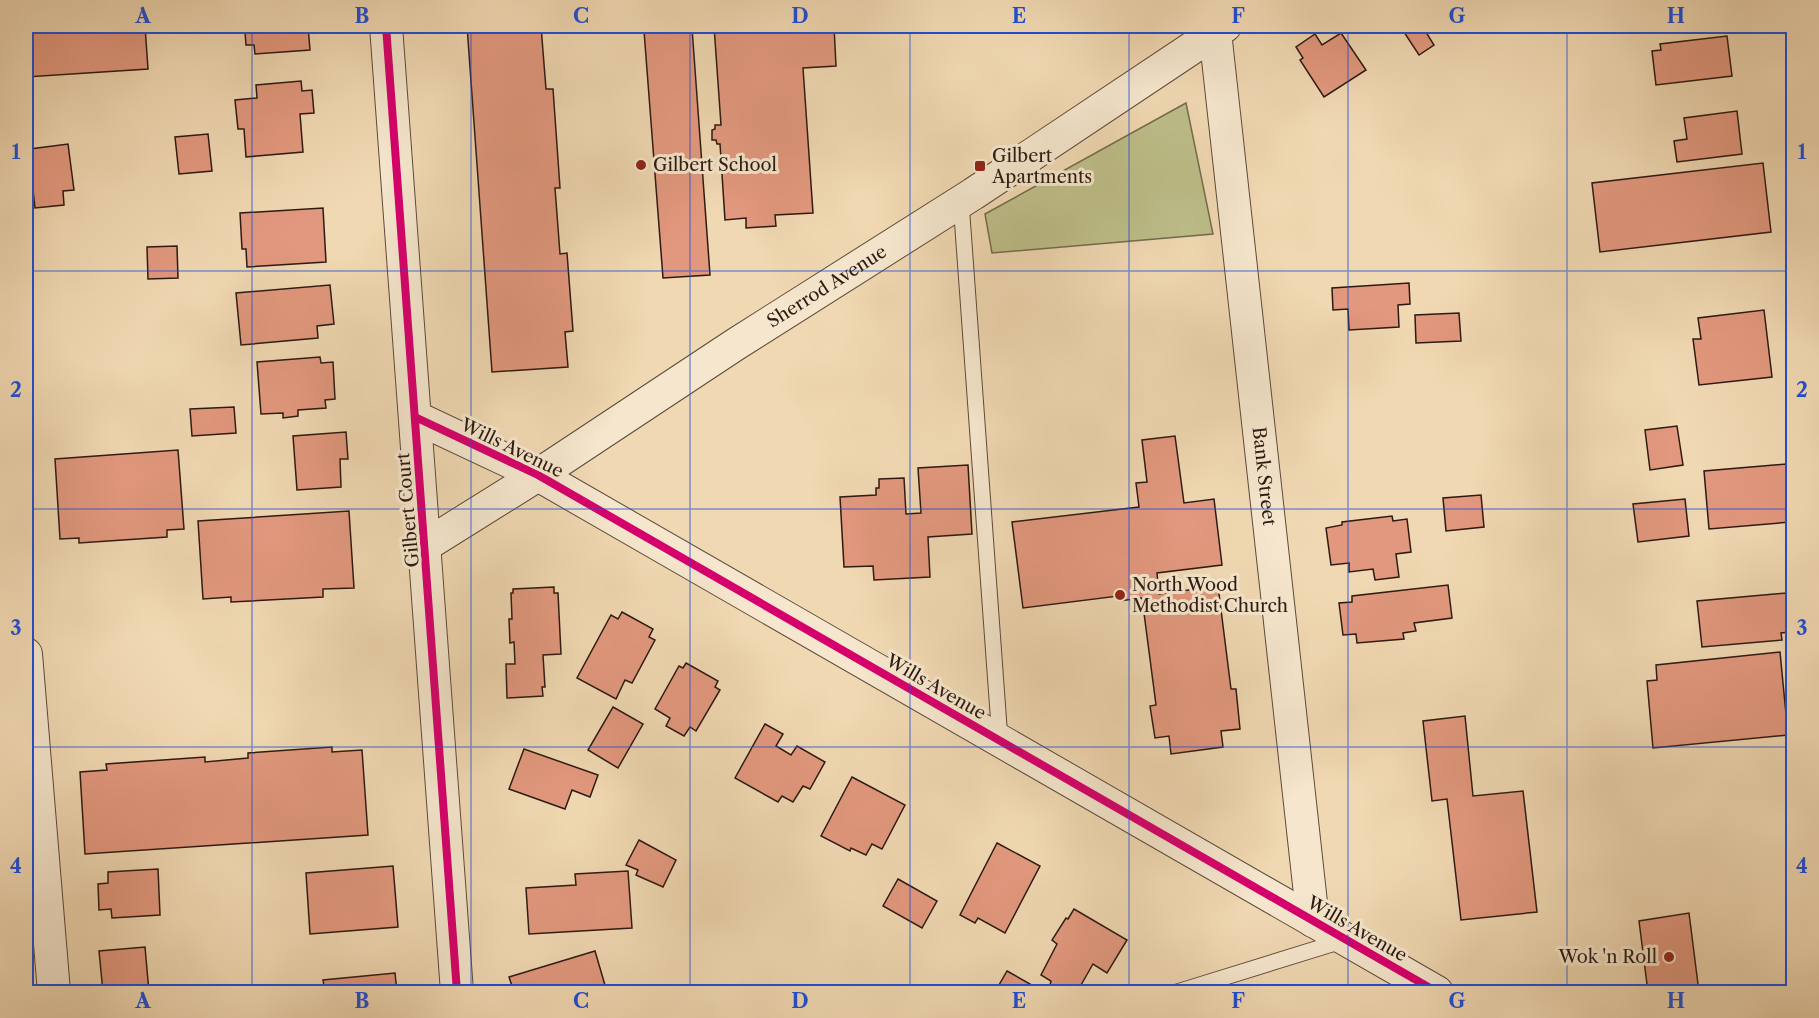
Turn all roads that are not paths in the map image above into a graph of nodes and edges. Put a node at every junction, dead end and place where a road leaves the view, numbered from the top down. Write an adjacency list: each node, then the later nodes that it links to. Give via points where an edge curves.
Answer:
1 (386, 26): 4 (street, Gilbert Court)
2 (1220, 29): 3 (street, Sherrod Avenue); 10 (street, Bank Street)
3 (961, 202): 5 (street, Sherrod Avenue); 8 (lane)
4 (415, 417): 5 (street, Wills Avenue); 6 (street, Gilbert Court)
5 (538, 475): 6 (street, Sherrod Avenue); 8 (street, Wills Avenue)
6 (426, 545): 13 (street, Gilbert Court)
7 (26, 654): 9 (street)
8 (1000, 741): 10 (street, Wills Avenue)
9 (32, 803): 12 (street)
10 (1313, 921): 11 (street, Wills Avenue)
11 (1345, 940): 14 (lane); 15 (street, Wills Avenue)
12 (54, 993)
13 (457, 993)
14 (1177, 993)
15 (1437, 993)

